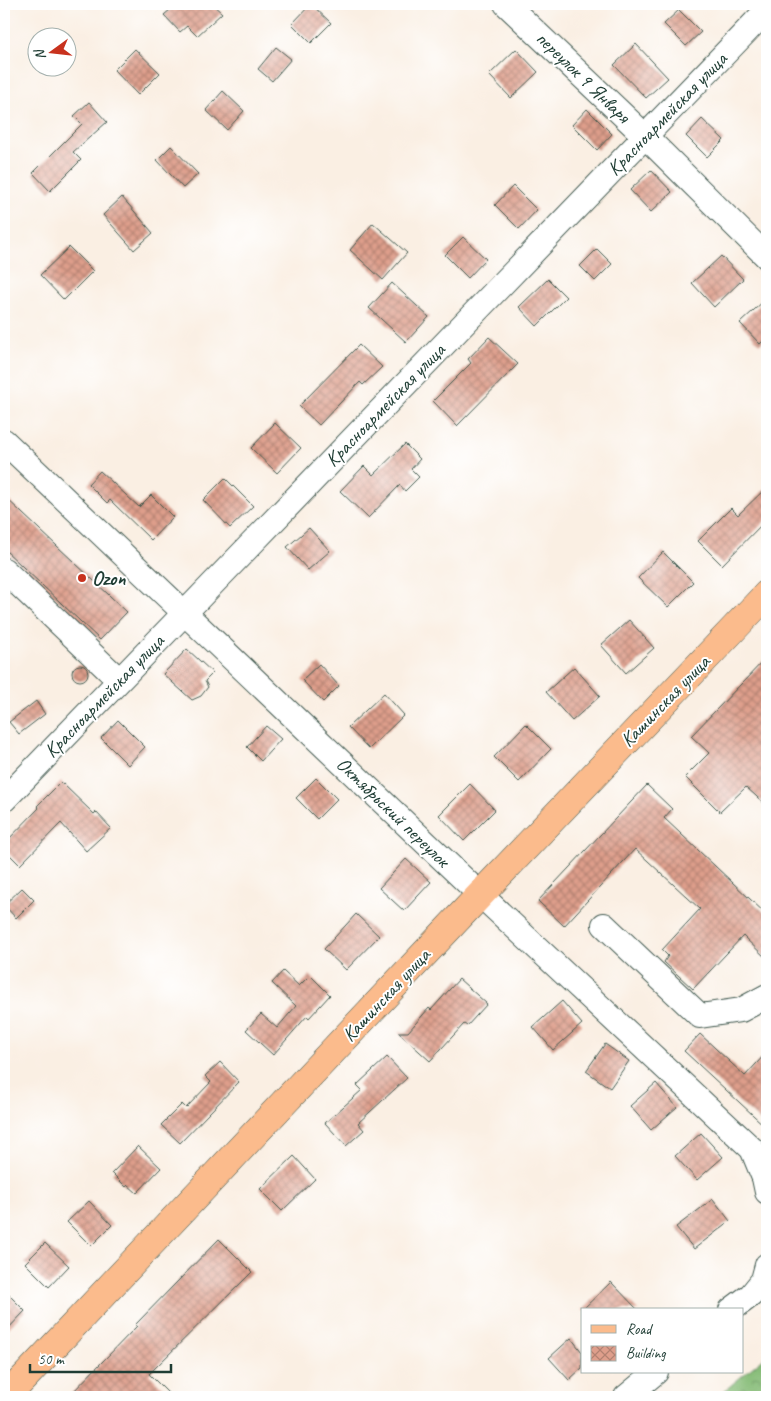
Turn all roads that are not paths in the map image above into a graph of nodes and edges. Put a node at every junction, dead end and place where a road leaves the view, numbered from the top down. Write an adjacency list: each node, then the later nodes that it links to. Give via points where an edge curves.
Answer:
1 (506, 4): 3 (street, переулок 9 Января)
2 (767, 10): 3 (street, Красноармейская улица)
3 (645, 136): 4 (street, переулок 9 Января); 8 (street, Красноармейская улица)
4 (767, 257)
5 (4, 441): 8 (street, Октябрьский переулок)
6 (4, 570): 9 (street)
7 (767, 594): 11 (main road, Кашинская улица)
8 (183, 613): 9 (street, Красноармейская улица); 11 (street, Октябрьский переулок)
9 (119, 680): 10 (street, Красноармейская улица)
10 (4, 800)
11 (480, 895): 14 (street, Октябрьский переулок, via 752,1149); 18 (main road, Кашинская улица)
12 (604, 925): 13 (street, via 700,1016 741,1010)
13 (767, 996)
14 (767, 1192)
15 (767, 1264): 16 (street, via 763,1280)
16 (735, 1308)
17 (654, 1374): 19 (street)
18 (6, 1397)
19 (626, 1397)

